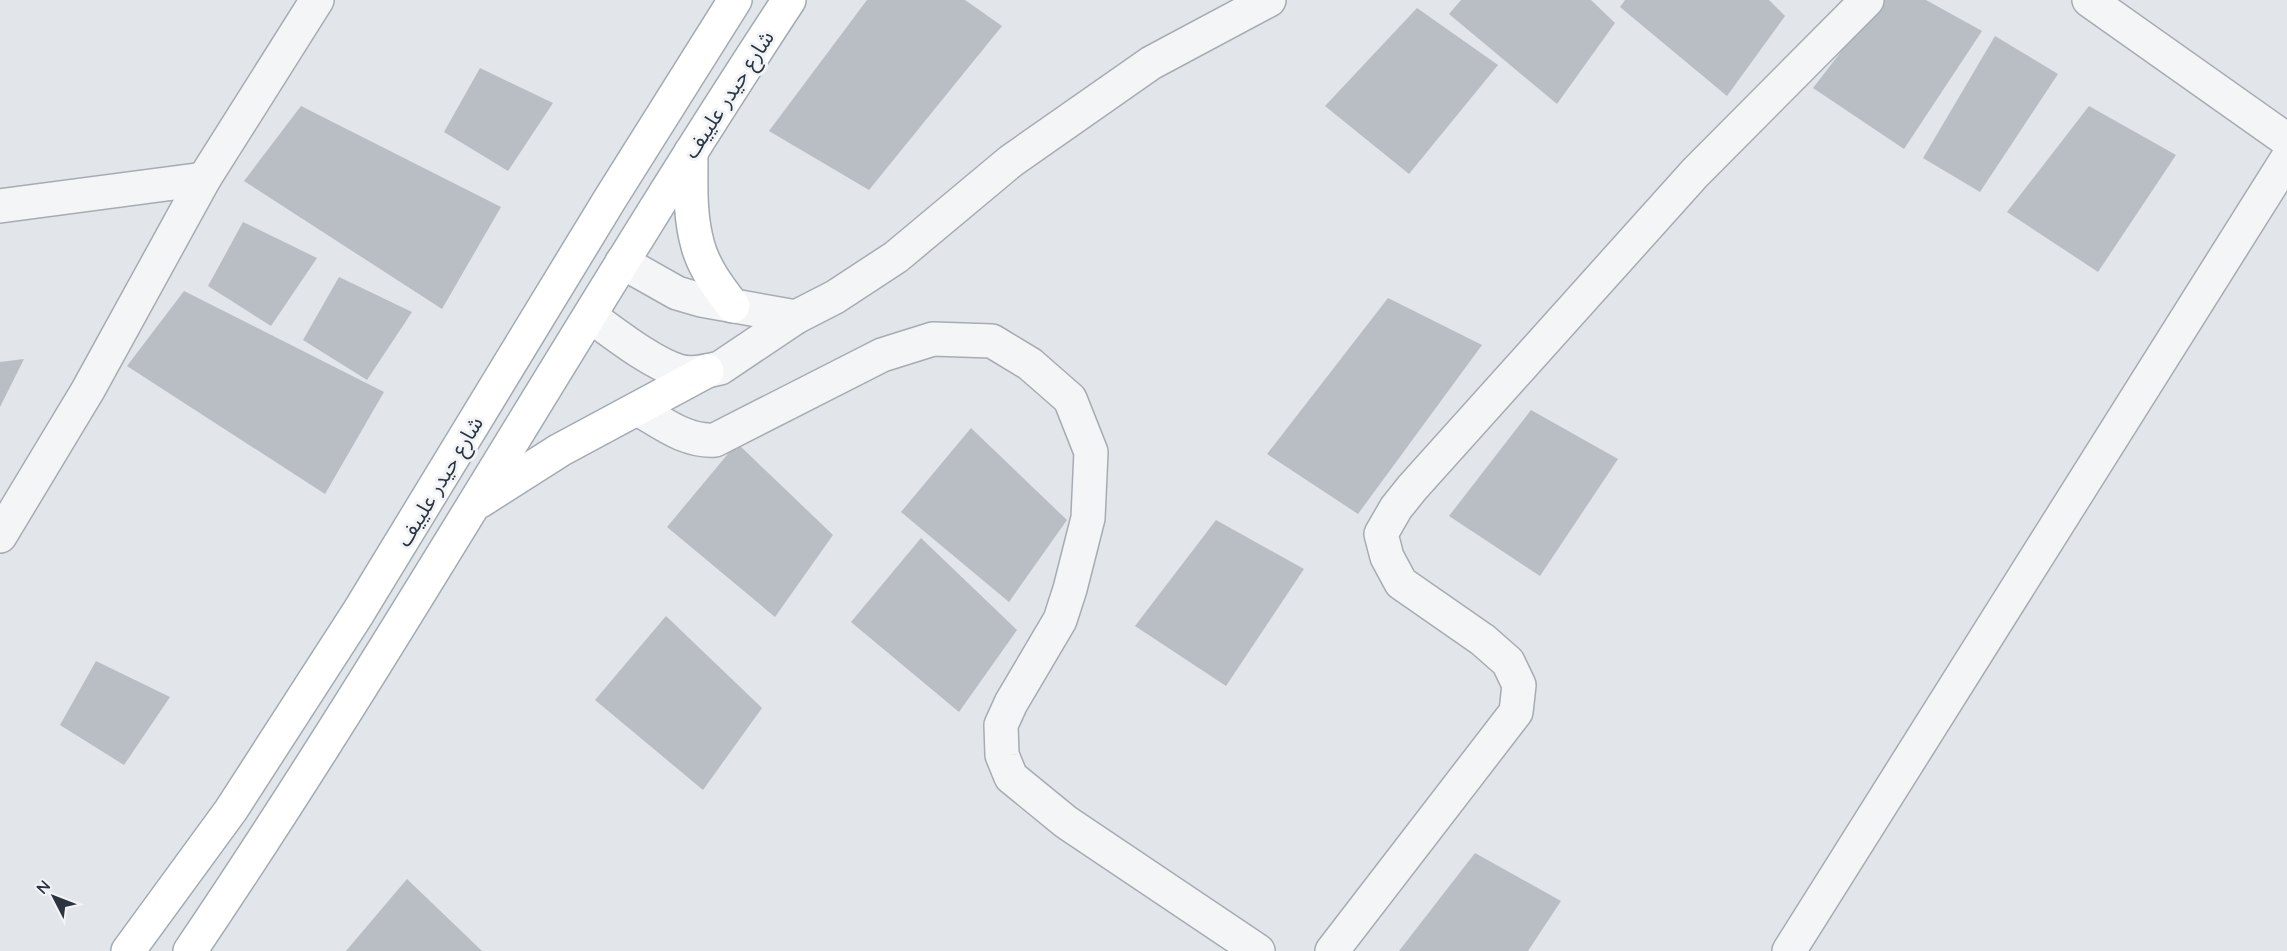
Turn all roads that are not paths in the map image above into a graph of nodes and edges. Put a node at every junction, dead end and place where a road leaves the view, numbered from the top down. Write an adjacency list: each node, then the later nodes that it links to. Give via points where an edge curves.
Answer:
1 (317, 0): 10 (street)
2 (735, 0): 20 (main road, شارع حيدر علييف, via 358,613 231,810)
3 (789, 0): 8 (main road, شارع حيدر علييف)
4 (1269, 0): 15 (street, via 1151,63 1011,161 896,257 835,297)
5 (1868, 0): 23 (street, via 1614,260 1412,488 1381,534 1387,557 1401,583 1483,640 1508,663 1519,685 1516,712)
6 (2089, 0): 7 (street)
7 (2287, 140)
8 (691, 152): 12 (main road, شارع حيدر علييف); 13 (main road, via 691,203 698,247 716,284)
9 (2287, 159): 24 (street)
10 (204, 179): 11 (street); 19 (street, via 88,390)
11 (0, 206)
12 (622, 262): 13 (street, via 677,293); 14 (main road, شارع حيدر علييف)
13 (733, 306): 15 (street)
14 (590, 316): 16 (street, via 680,372); 18 (main road, شارع حيدر علييف)
15 (796, 316): 16 (street, via 732,361)
16 (707, 371): 17 (main road)
17 (638, 409): 18 (main road, via 560,450); 22 (street, via 690,438 715,440 882,355 933,339 992,341 1030,364 1070,399 1091,452 1088,518 1060,620 1001,725 1002,755 1011,777 1066,822)
18 (474, 506): 21 (main road, شارع حيدر علييف, via 268,835)
19 (0, 536)
20 (128, 951)
21 (190, 951)
22 (1257, 951)
23 (1332, 951)
24 (1789, 951)

